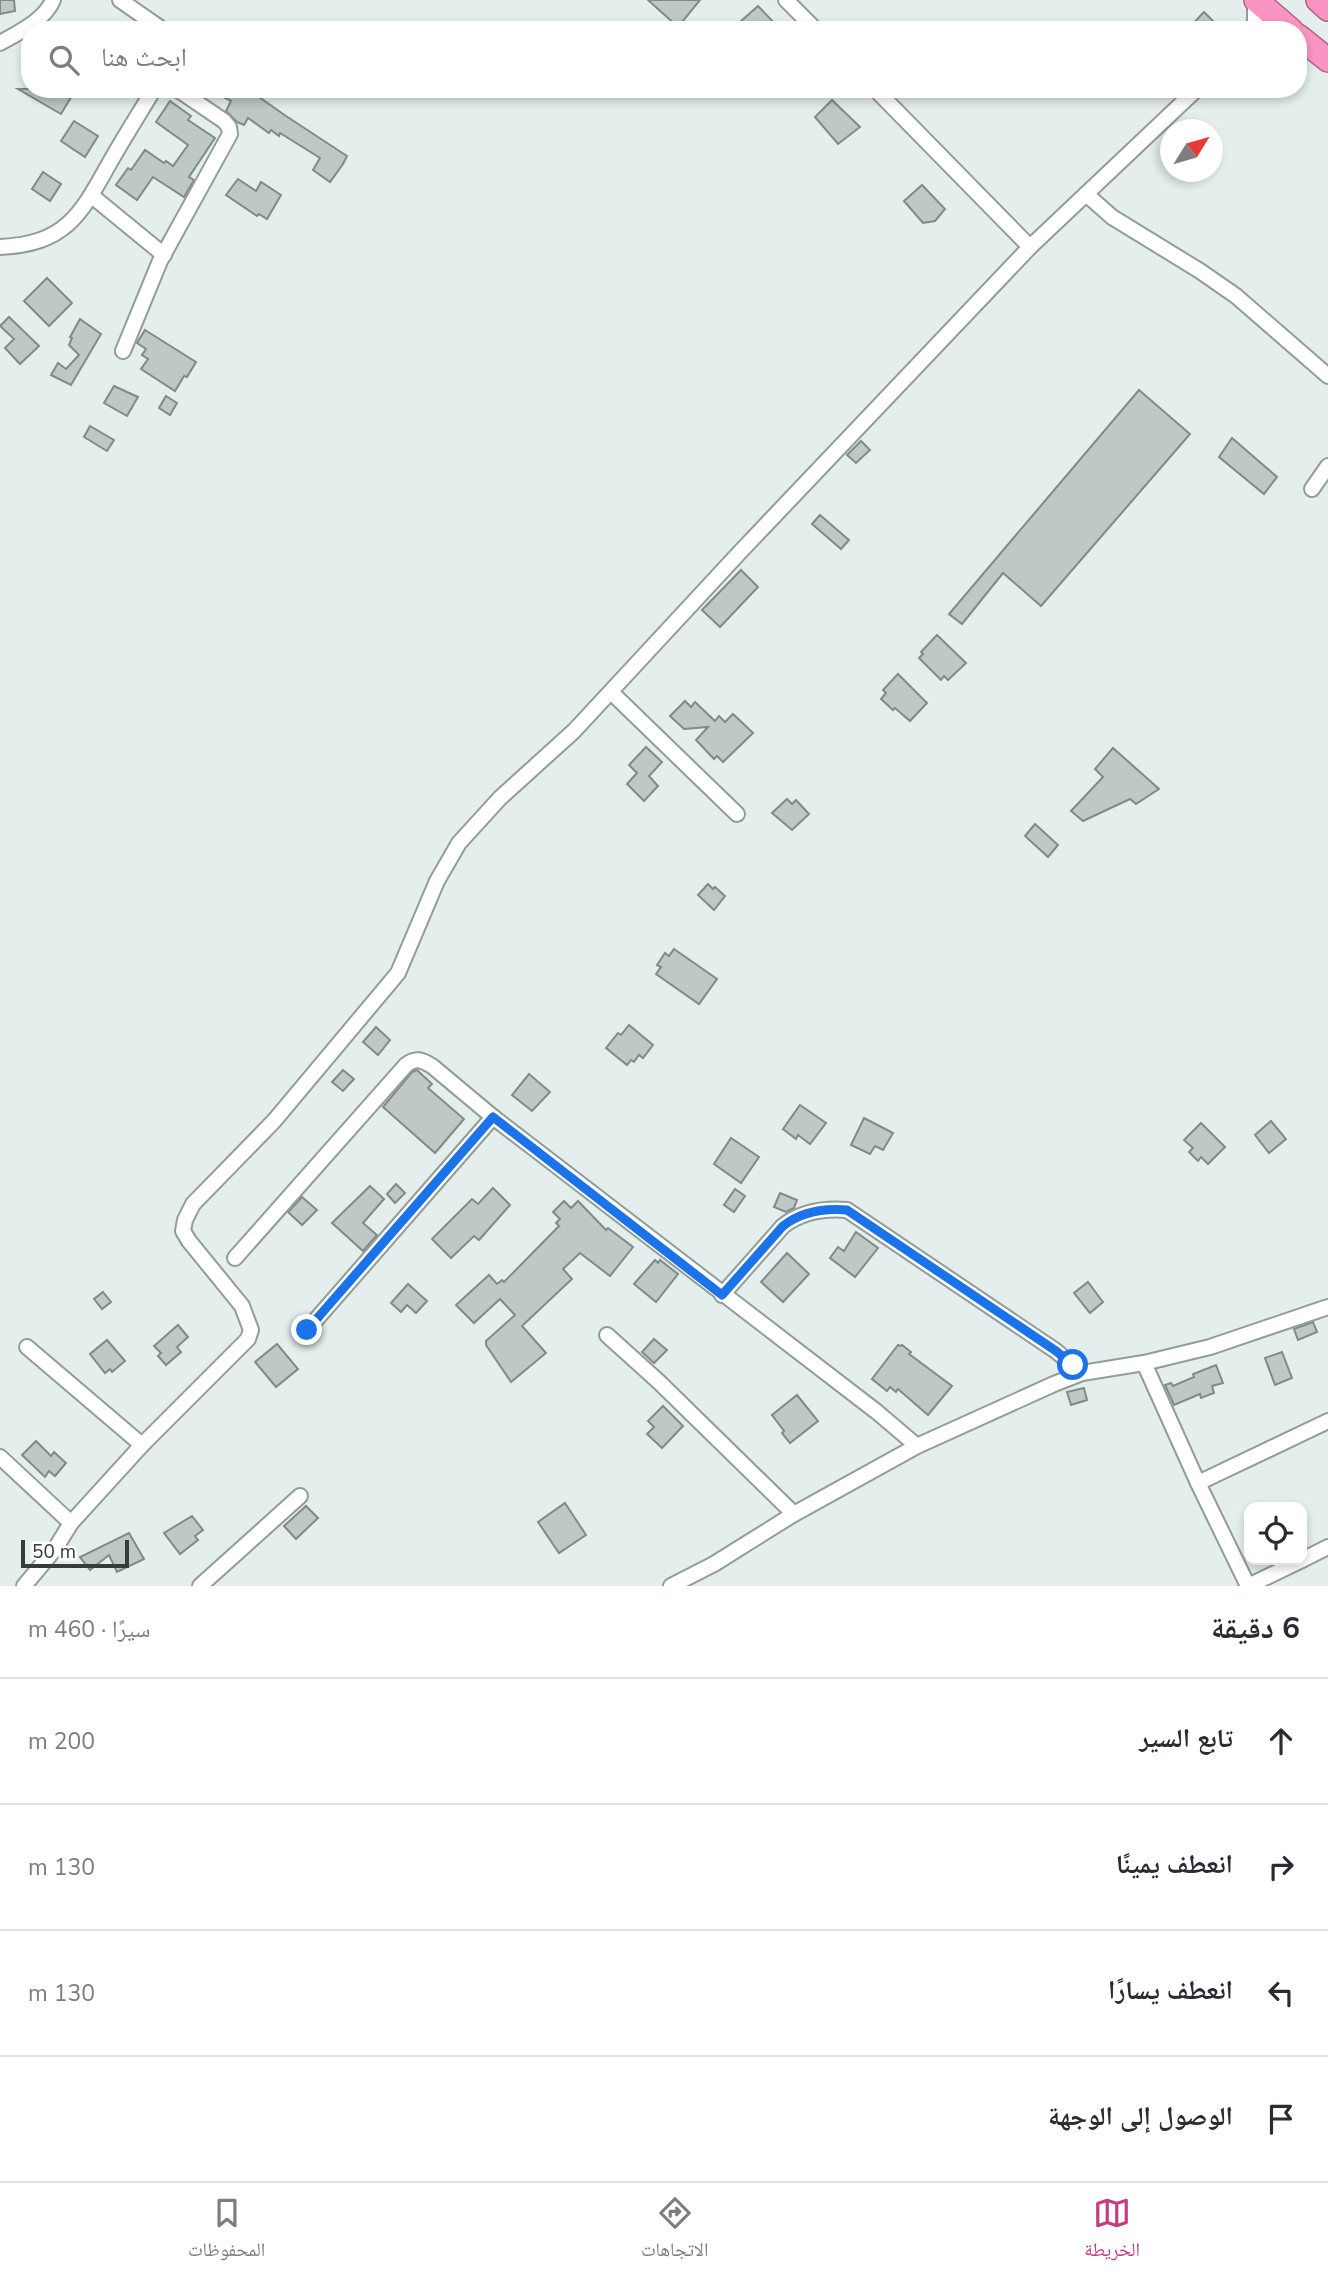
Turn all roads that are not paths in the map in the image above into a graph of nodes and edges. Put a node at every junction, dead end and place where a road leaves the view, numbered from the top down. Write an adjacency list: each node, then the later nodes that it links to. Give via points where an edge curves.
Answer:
1 (53, 0): 7 (street)
2 (120, 0): 8 (street)
3 (786, 0): 9 (street)
4 (1255, 0): 10 (street); 11 (highway)
5 (1318, 0): 6 (highway)
6 (1328, 9)
7 (35, 21)
8 (150, 21)
9 (807, 21)
10 (1255, 21)
11 (1280, 21)
12 (21, 32): 13 (street)
13 (0, 43)
14 (1307, 43): 15 (highway)
15 (1328, 60)
16 (149, 98): 21 (street)
17 (190, 98): 24 (street, via 224,121 230,134)
18 (884, 98): 23 (street)
19 (1187, 98): 20 (street)
20 (1086, 194): 23 (street); 26 (street, via 1123,224 1236,296)
21 (92, 196): 22 (street, via 61,229 26,246); 24 (street)
22 (0, 247)
23 (1030, 247): 29 (street)
24 (164, 255): 25 (street)
25 (124, 351)
26 (1328, 376)
27 (1328, 466): 28 (street)
28 (1312, 489)
29 (611, 692): 30 (street); 41 (street, via 459,843 437,881 398,973 274,1121 193,1204 183,1231 242,1306 251,1330 223,1367)
30 (737, 814)
31 (493, 1117): 32 (street, via 432,1066 413,1060); 33 (street); 35 (street)
32 (234, 1258)
33 (722, 1295): 39 (street, via 791,1219 810,1212 847,1210); 42 (street)
34 (1327, 1311): 38 (street)
35 (307, 1330)
36 (607, 1335): 46 (street)
37 (27, 1348): 41 (street)
38 (1144, 1363): 39 (street); 44 (street)
39 (1082, 1373): 42 (street)
40 (1328, 1421): 44 (street)
41 (142, 1445): 47 (street)
42 (918, 1446): 46 (street)
43 (0, 1457): 47 (street)
44 (1198, 1483): 54 (street)
45 (300, 1496): 52 (street)
46 (794, 1514): 53 (street)
47 (71, 1523): 51 (street)
48 (1328, 1547): 49 (street)
49 (1307, 1558)
50 (1292, 1565): 54 (street)
51 (24, 1586)
52 (200, 1586)
53 (671, 1586)
54 (1248, 1586)

